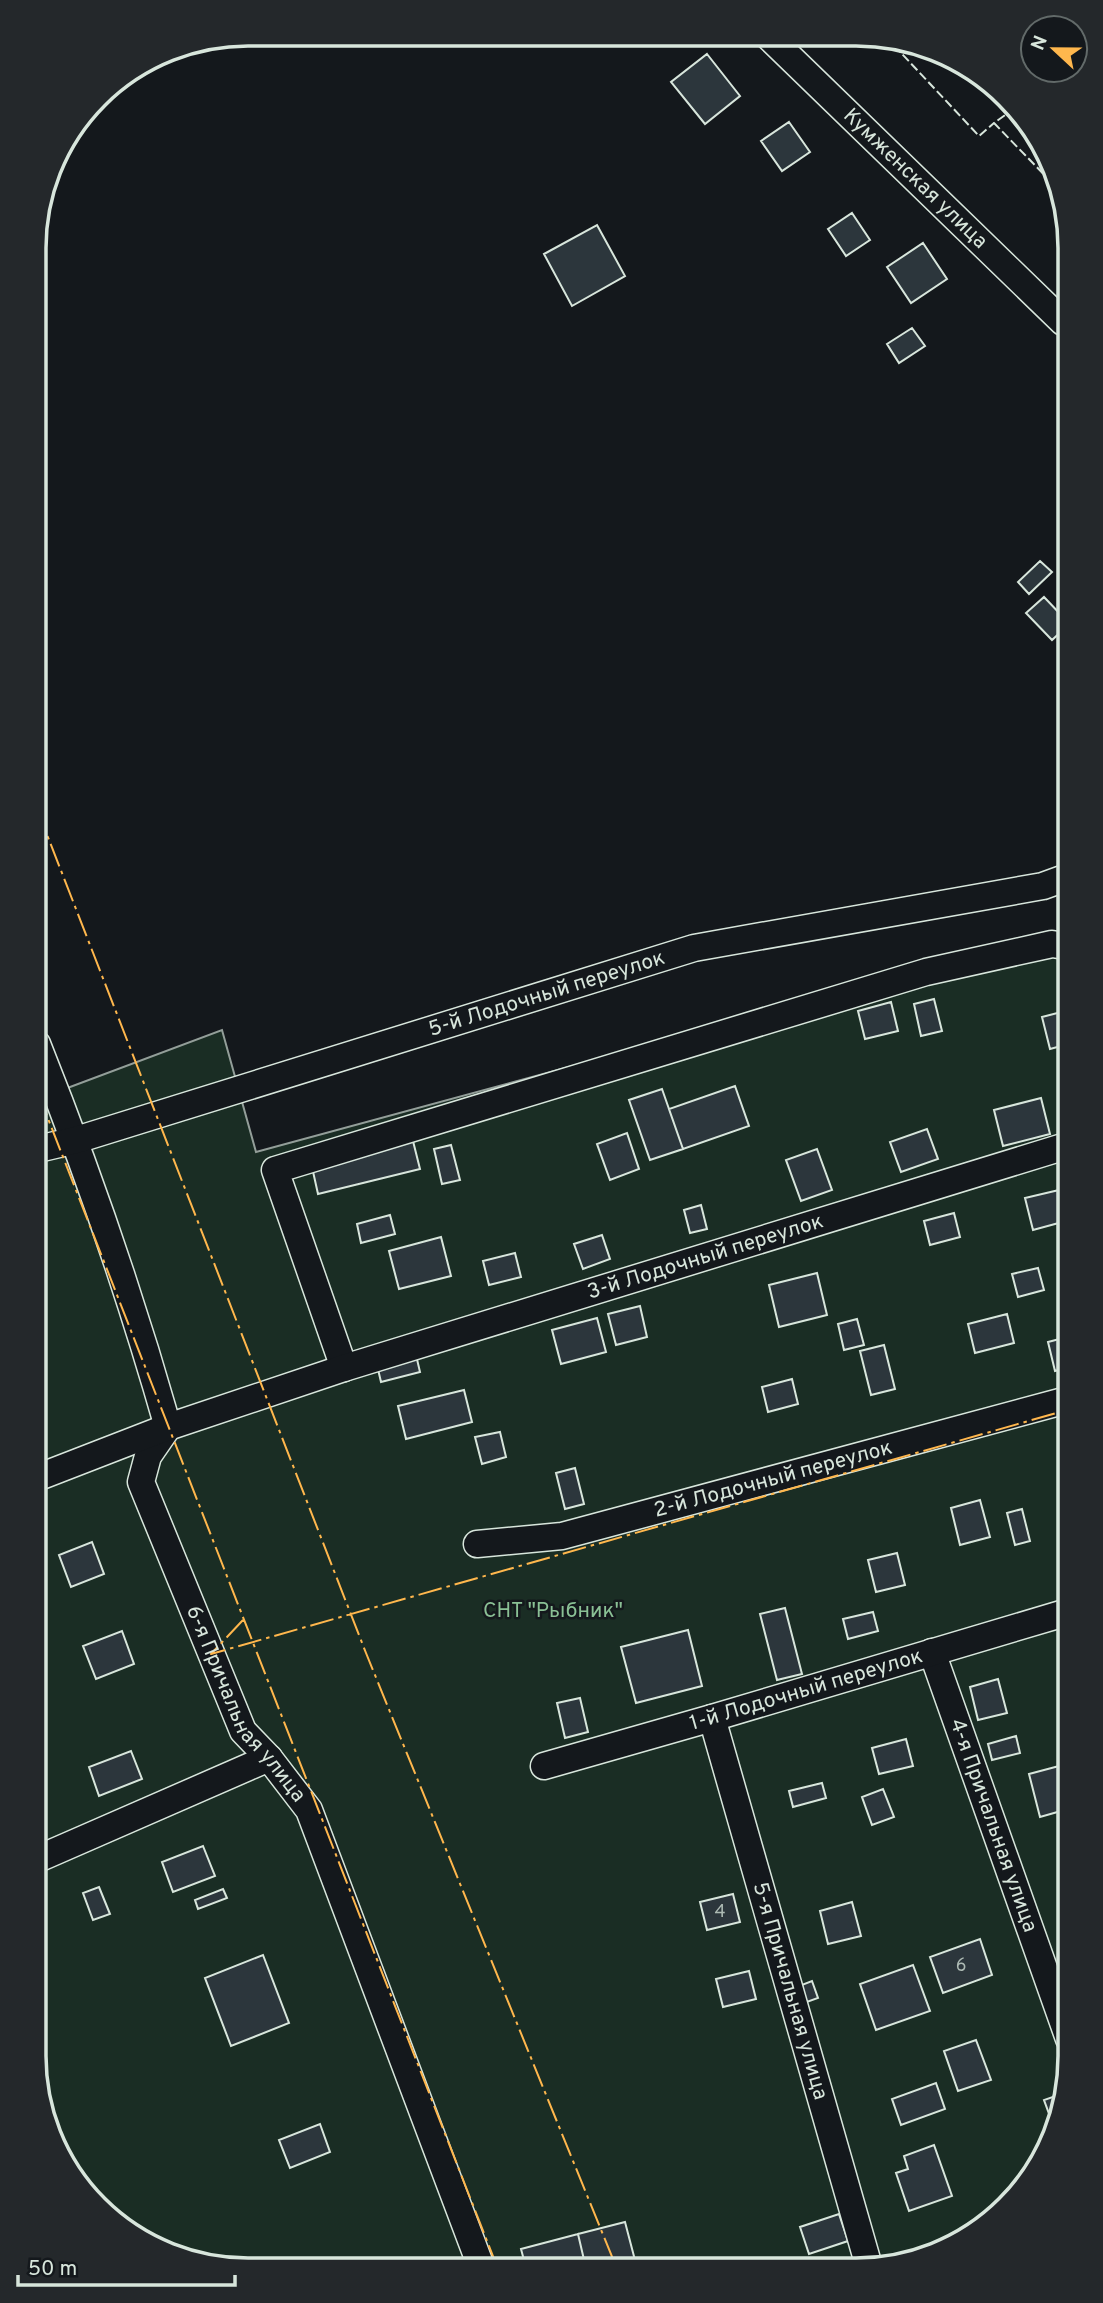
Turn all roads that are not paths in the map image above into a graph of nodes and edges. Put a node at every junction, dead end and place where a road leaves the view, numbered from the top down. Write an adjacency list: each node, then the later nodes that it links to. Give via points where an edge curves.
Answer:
1 (777, 46): 2 (street, Кумженская улица)
2 (1058, 317)
3 (1058, 881): 6 (street, 5-й Лодочный переулок, via 694,948)
4 (1058, 945): 9 (street, via 926,972 275,1170)
5 (46, 1066): 6 (street)
6 (76, 1140): 7 (street, 5-й Лодочный переулок); 11 (street)
7 (46, 1147)
8 (1058, 1149): 9 (street, 3-й Лодочный переулок)
9 (344, 1368): 11 (street, 3-й Лодочный переулок)
10 (1057, 1403): 13 (street, 2-й Лодочный переулок, via 562,1536)
11 (168, 1426): 12 (street, 3-й Лодочный переулок); 17 (street, 6-я Причальная улица, via 148,1456 141,1482 243,1731)
12 (46, 1475)
13 (477, 1544)
14 (1057, 1615): 15 (street, 1-й Лодочный переулок)
15 (932, 1652): 16 (street, 1-й Лодочный переулок); 20 (street, 4-я Причальная улица)
16 (712, 1718): 18 (street, 1-й Лодочный переулок); 21 (street, 5-я Причальная улица)
17 (269, 1758): 19 (street); 22 (street, 6-я Причальная улица, via 309,1810)
18 (544, 1766)
19 (46, 1855)
20 (1057, 2005)
21 (866, 2257)
22 (478, 2258)

